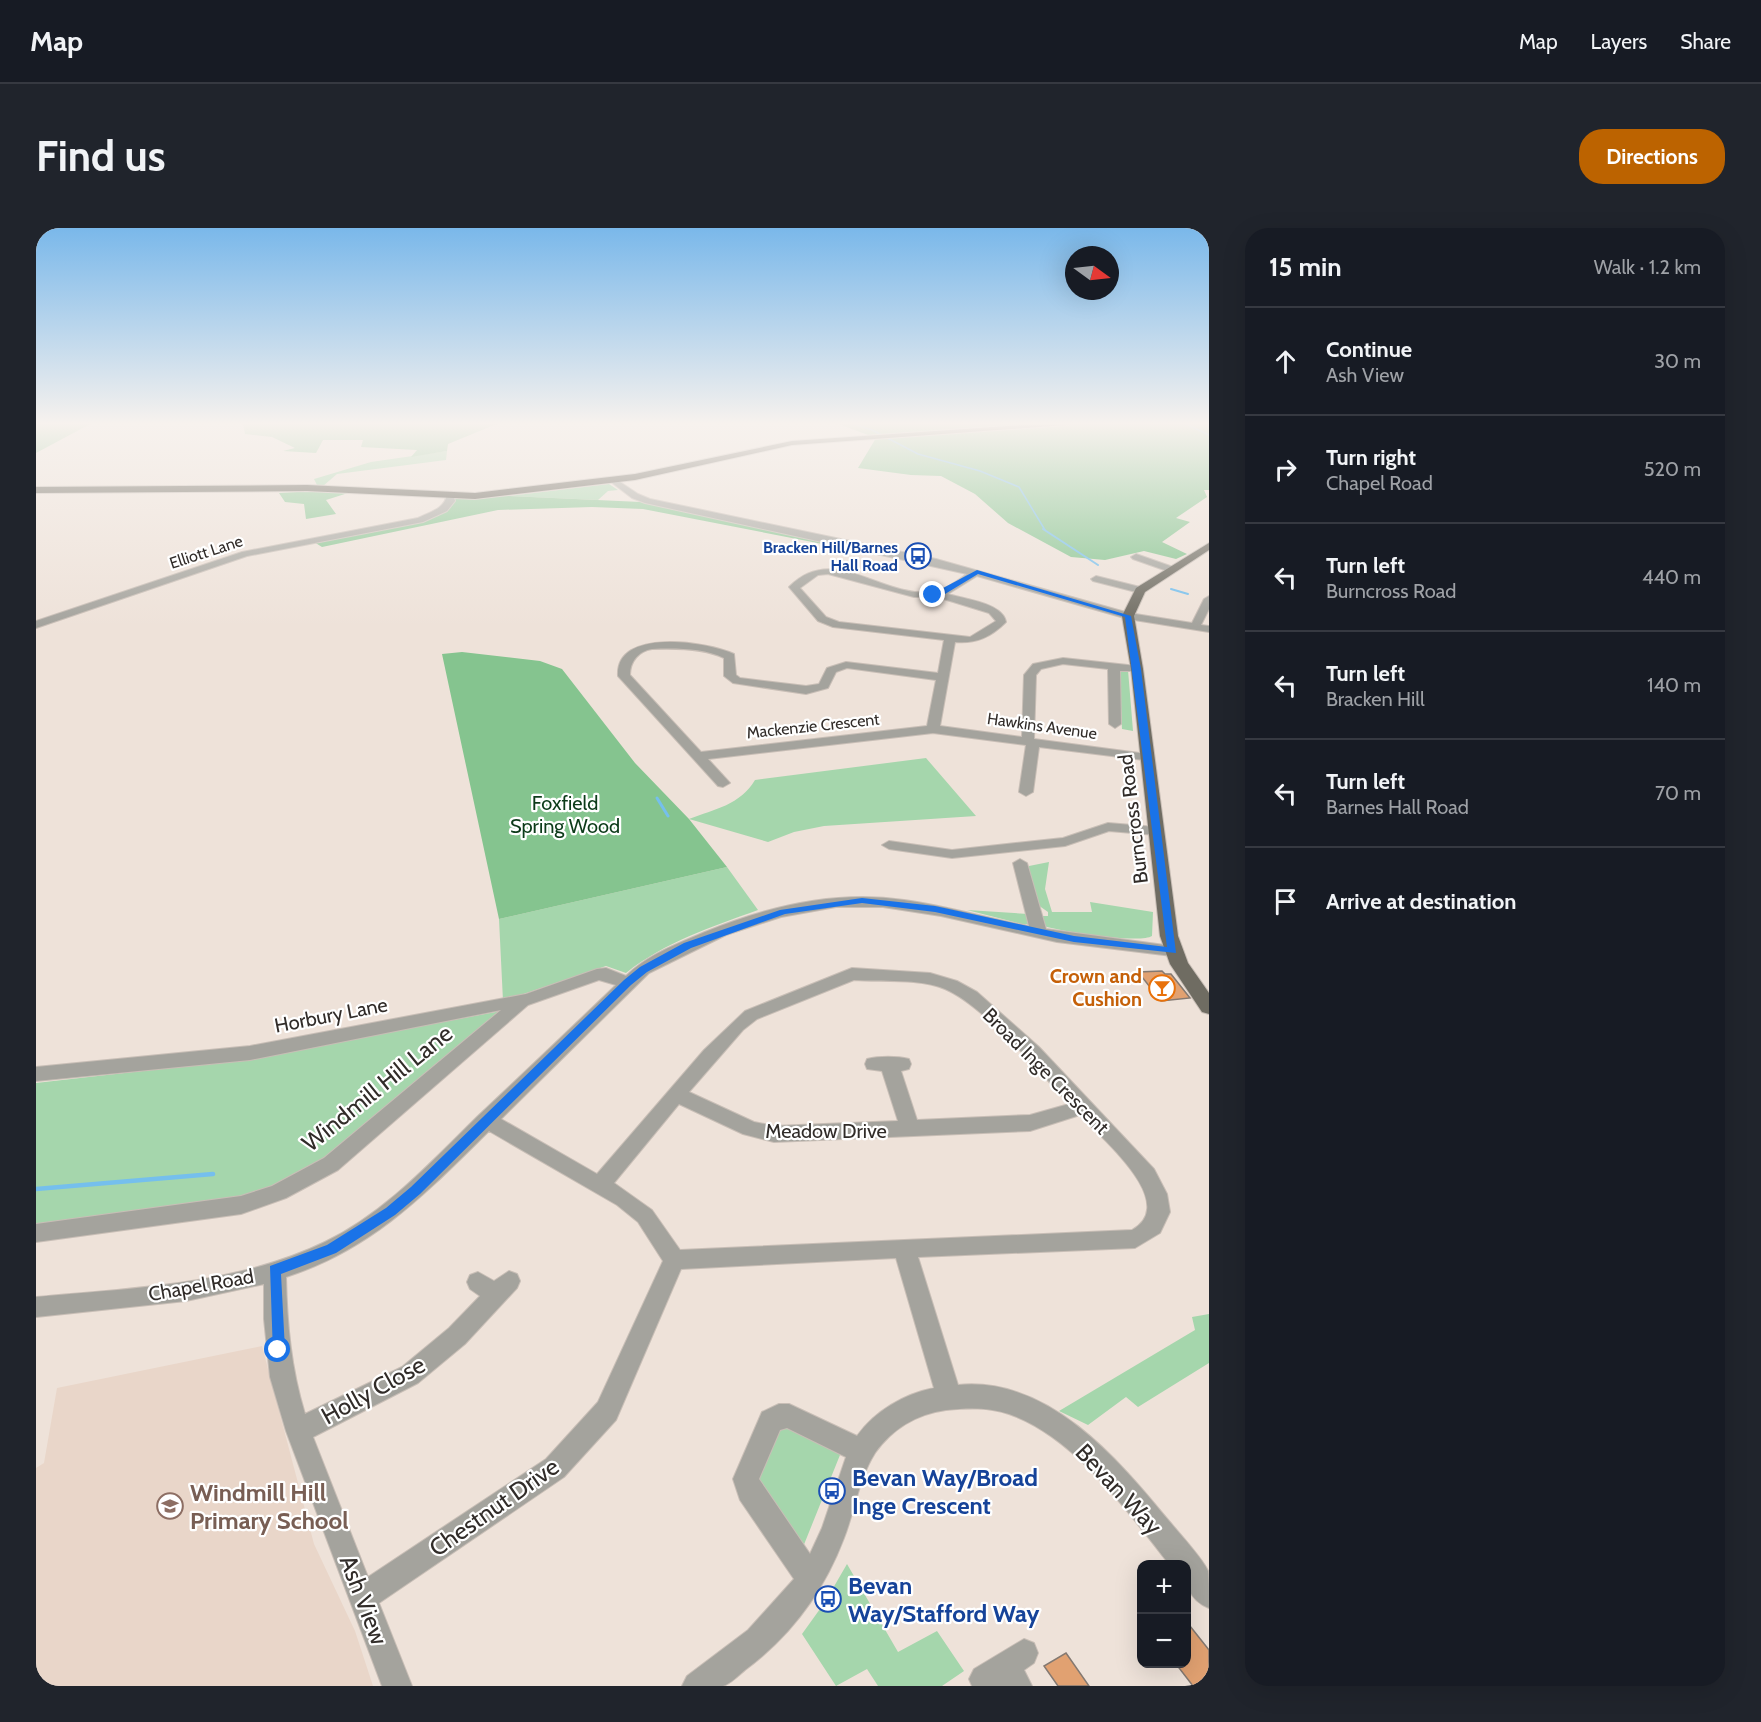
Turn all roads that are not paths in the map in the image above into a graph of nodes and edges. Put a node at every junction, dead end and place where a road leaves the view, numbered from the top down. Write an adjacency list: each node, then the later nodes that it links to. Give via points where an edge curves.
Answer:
1 (361, 491): 4 (highway)
2 (520, 491): 4 (highway)
3 (628, 491): 8 (street, via 648,501)
4 (450, 496): 14 (street, Elliott Lane, via 451,501 444,509 420,520 244,554)
5 (1209, 546): 7 (main road)
6 (1136, 557): 7 (street)
7 (1170, 569): 10 (main road)
8 (977, 572): 11 (street); 13 (street)
9 (1096, 579): 10 (street)
10 (1140, 590): 13 (main road)
11 (939, 594): 17 (street, via 987,609 1002,619 978,638); 17 (street, via 913,593 834,571 816,572 794,586 822,619 831,623)
12 (1209, 599): 15 (street)
13 (1128, 616): 15 (street); 19 (main road, Burncross Road)
14 (36, 625)
15 (1195, 627): 16 (street)
16 (1209, 629)
17 (950, 638): 20 (street)
18 (1114, 667): 19 (street); 21 (street); 23 (street, via 1064,661 1045,663 1031,670)
19 (1137, 669): 25 (main road, Burncross Road)
20 (942, 677): 22 (street); 24 (street, Mackenzie Crescent, via 846,665 831,670 824,686 806,690 737,681 730,675 730,656 720,651 655,646 638,650 624,667 624,676)
21 (1115, 724)
22 (933, 729): 23 (street, Hawkins Avenue); 24 (street, Mackenzie Crescent)
23 (1030, 742): 25 (street, Hawkins Avenue); 27 (street)
24 (697, 756): 26 (street, Mackenzie Crescent)
25 (1147, 758): 28 (main road, Burncross Road)
26 (723, 783)
27 (1026, 792)
28 (1156, 831): 31 (street, via 1108,827 1065,842); 34 (main road, Burncross Road)
29 (963, 839): 31 (street)
30 (889, 845): 31 (street, via 942,854)
31 (972, 852)
32 (1023, 863): 33 (street)
33 (1039, 933): 34 (street, Chapel Road); 35 (street, Chapel Road, via 935,909 843,901 783,912 688,945)
34 (1172, 951): 37 (main road, Burncross Road)
35 (627, 982): 36 (street, Horbury Lane, via 606,974 597,975); 42 (street, Chapel Road)
36 (529, 999): 39 (street, Horbury Lane, via 250,1053); 45 (street, Windmill Hill Lane, via 509,1011 356,1145 331,1164 279,1192 241,1205)
37 (1209, 1007)
38 (888, 1064): 43 (street, Meadow Drive)
39 (36, 1074)
40 (677, 1095): 41 (street, Broad Inge Crescent, via 751,1016 840,978 862,974 930,979 963,990 1033,1052); 43 (street, Meadow Drive, via 762,1133); 44 (street, Broad Inge Crescent)
41 (1083, 1107): 43 (street, Meadow Drive, via 1030,1123); 46 (street, Broad Inge Crescent, via 1155,1188 1160,1206 1150,1232 1119,1241)
42 (486, 1120): 44 (street); 48 (street, Chapel Road, via 390,1212 332,1249)
43 (911, 1130)
44 (601, 1184): 47 (street, via 645,1216)
45 (36, 1233)
46 (904, 1248): 47 (street, Broad Inge Crescent); 51 (street)
47 (674, 1260): 58 (street, Chestnut Drive, via 607,1411 555,1468)
48 (275, 1270): 50 (street, Chapel Road, via 181,1291); 52 (street, Ash View, via 278,1350)
49 (495, 1286): 52 (street, Holly Close, via 457,1336 410,1375)
50 (36, 1307)
51 (949, 1396): 53 (street, Bevan Way, via 922,1402 894,1415); 54 (street, Bevan Way, via 979,1396 1010,1403 1056,1426 1107,1470)
52 (298, 1431): 58 (street, Ash View)
53 (862, 1452): 56 (street, Bevan Way, via 831,1539); 56 (street, via 789,1416 778,1416 771,1421 746,1479 749,1491)
54 (1182, 1560)
55 (1191, 1571): 57 (street, Bevan Way)
56 (811, 1580): 60 (street, Bevan Way, via 786,1615 758,1643)
57 (1209, 1594)
58 (364, 1596): 59 (street, Ash View)
59 (397, 1686)
60 (697, 1686)

